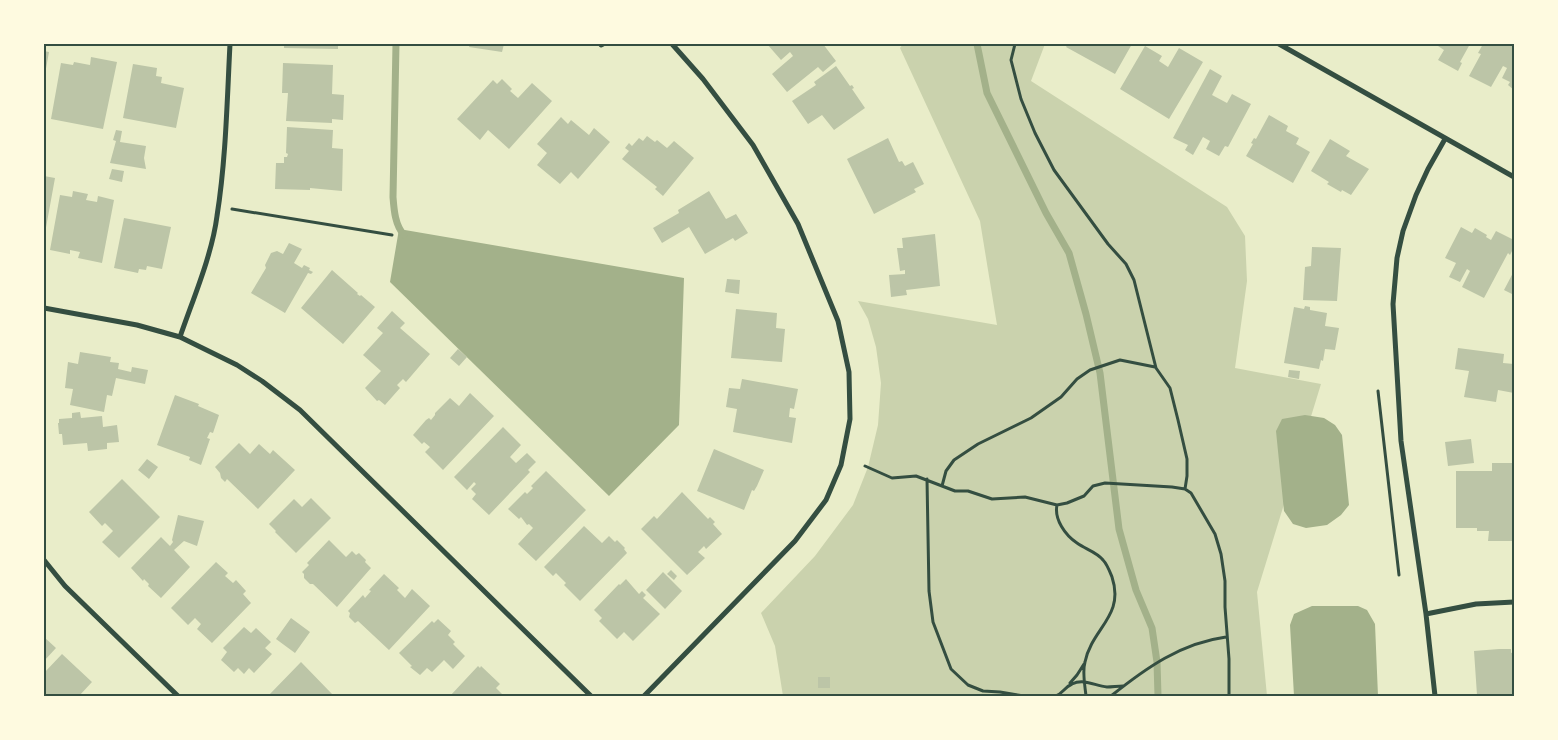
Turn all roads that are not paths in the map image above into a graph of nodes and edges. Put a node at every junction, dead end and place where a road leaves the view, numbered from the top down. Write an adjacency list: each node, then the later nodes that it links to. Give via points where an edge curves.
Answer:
1 (230, 44): 7 (street, via 217,217)
2 (672, 44): 13 (street, via 753,145 798,224 838,321 849,372 850,419 841,465 826,500 795,541)
3 (1279, 44): 4 (street)
4 (1445, 139): 5 (street); 10 (street, via 1416,195 1403,231 1394,304 1401,441)
5 (1514, 177)
6 (44, 308): 7 (street, via 137,325)
7 (180, 337): 12 (street, via 238,365 300,410)
8 (44, 560): 11 (street, via 65,586)
9 (1514, 602): 10 (street, via 1476,604)
10 (1426, 614): 14 (street)
11 (178, 696)
12 (591, 696)
13 (644, 696)
14 (1435, 696)

